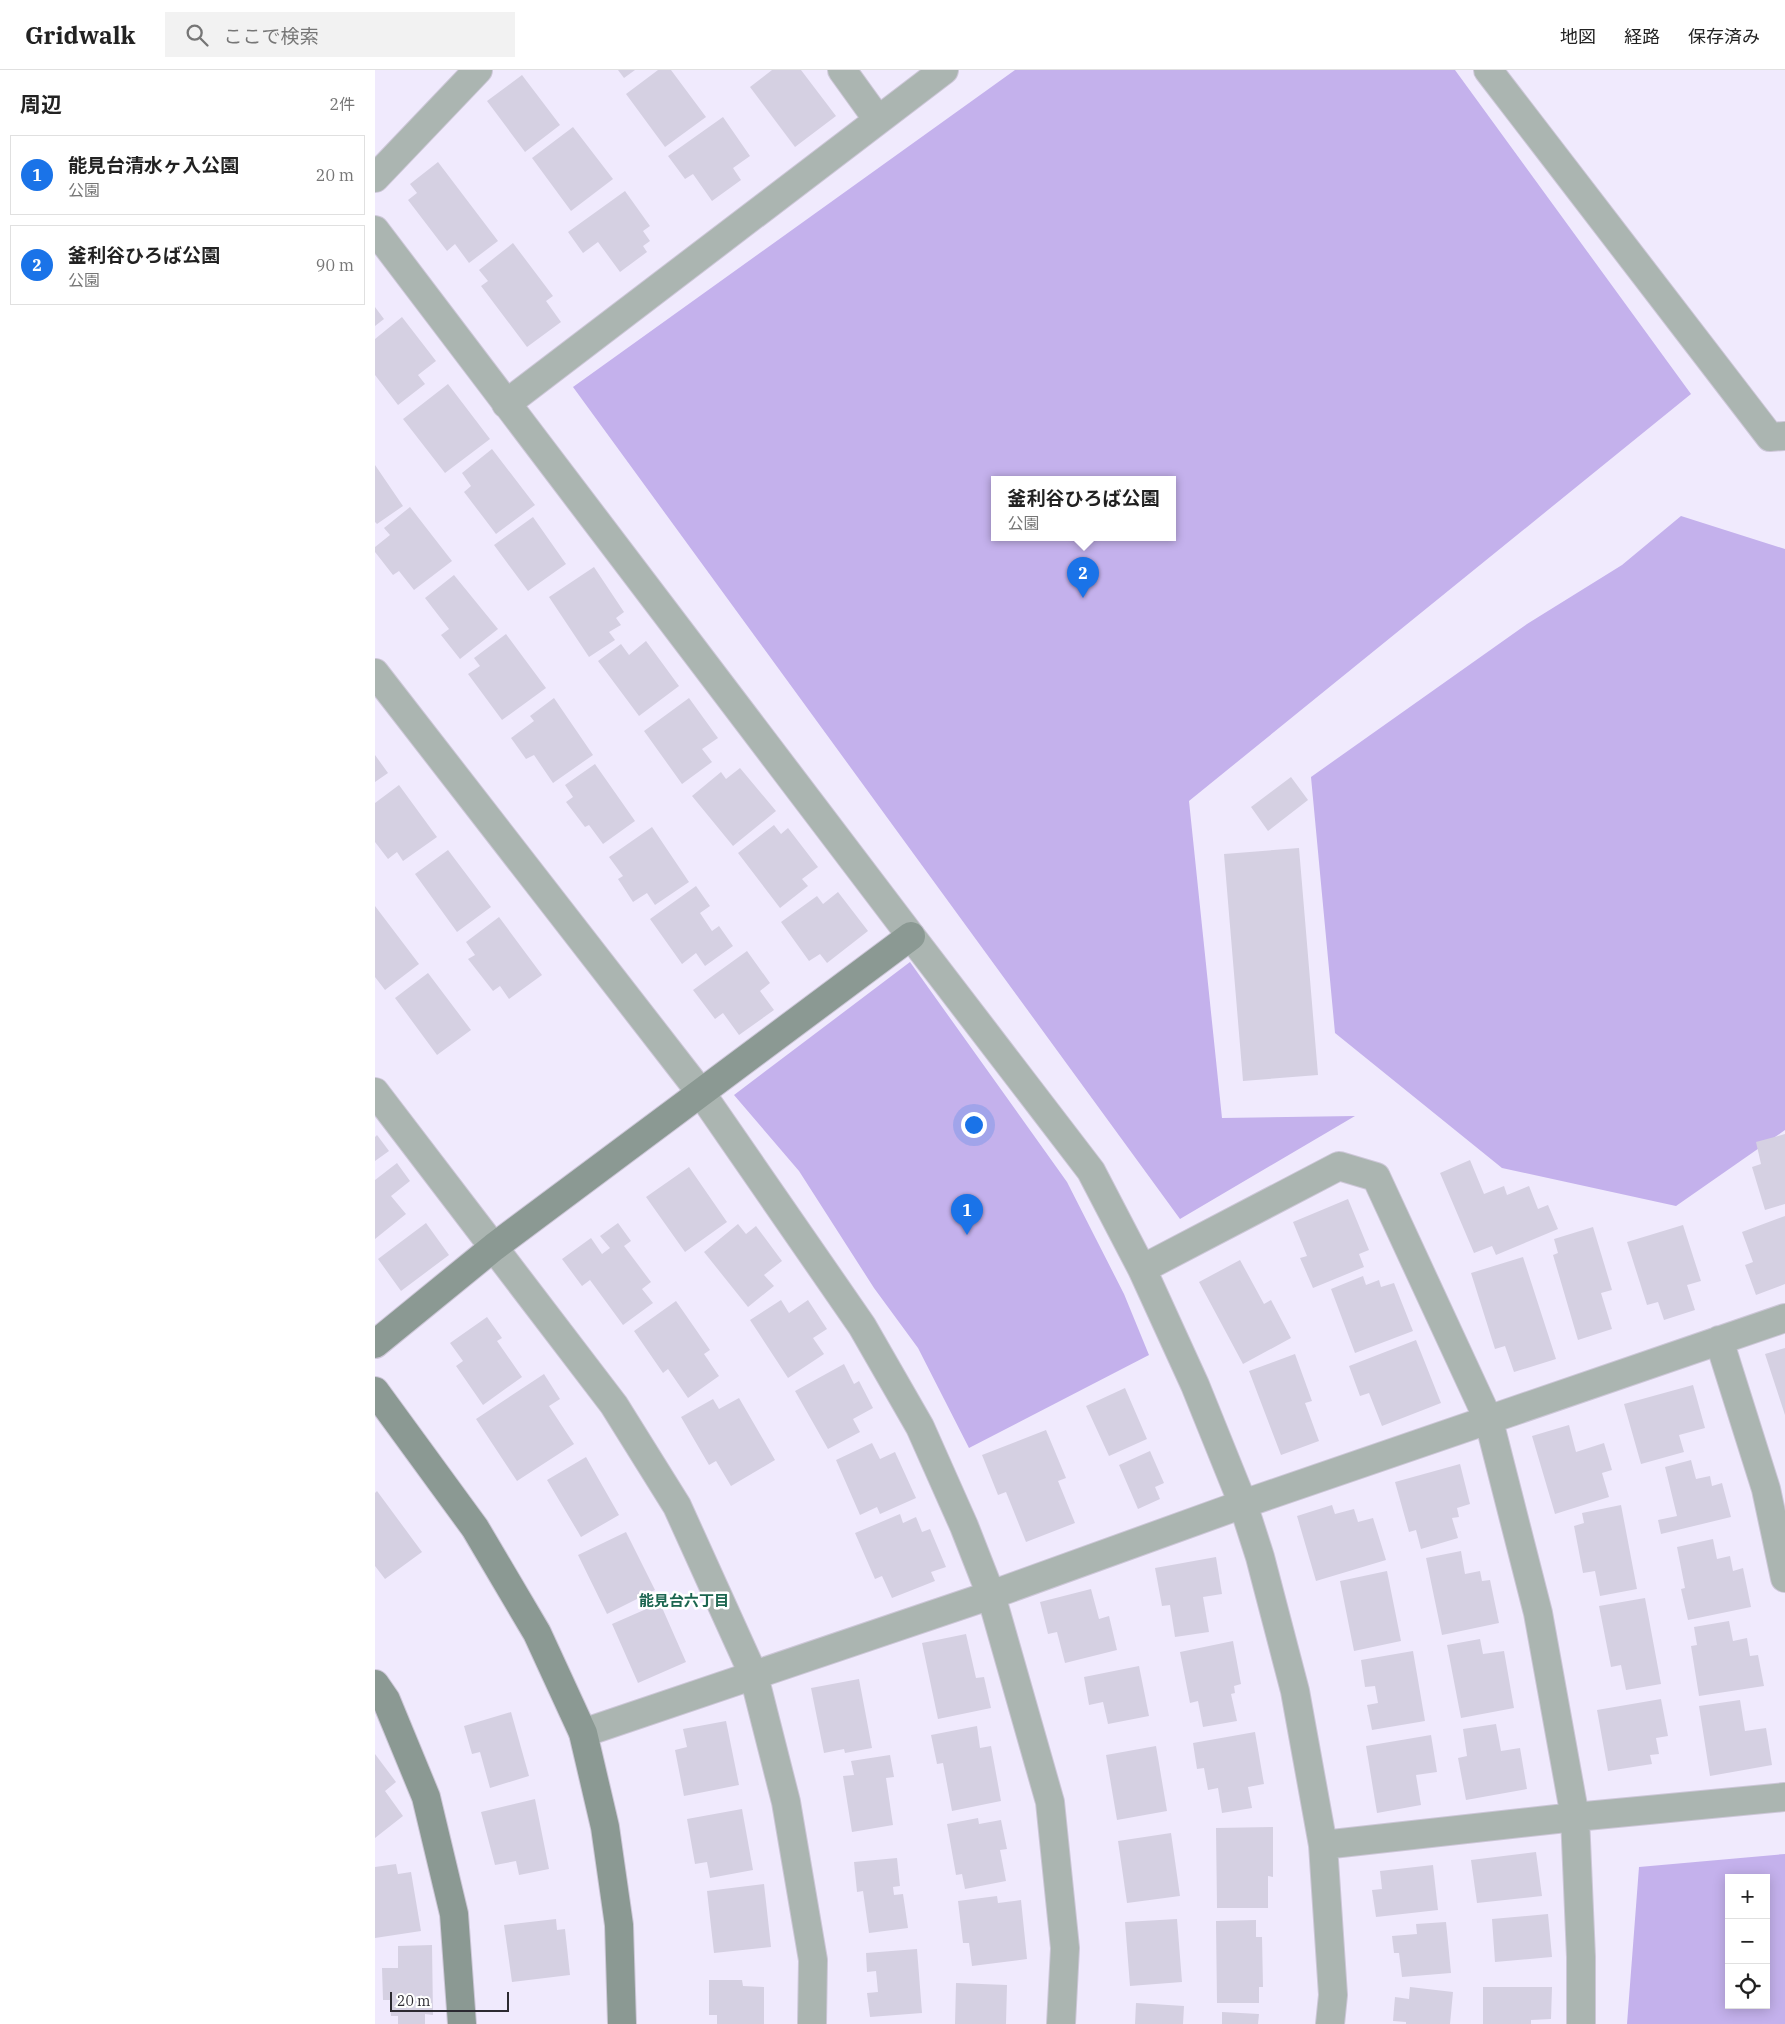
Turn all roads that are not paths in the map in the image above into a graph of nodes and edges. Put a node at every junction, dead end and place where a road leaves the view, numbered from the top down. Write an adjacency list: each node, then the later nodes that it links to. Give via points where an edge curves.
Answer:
1 (478, 70): 6 (street)
2 (842, 70): 5 (street)
3 (944, 70): 5 (street)
4 (1488, 70): 9 (street, via 1770,437)
5 (879, 120): 8 (street)
6 (375, 178)
7 (375, 230): 8 (street)
8 (506, 404): 11 (street)
9 (1785, 436)
10 (375, 673): 13 (street)
11 (911, 936): 13 (street); 15 (street, via 1091,1171)
12 (375, 1092): 14 (street)
13 (701, 1093): 14 (street); 23 (street, via 863,1326 920,1427)
14 (494, 1247): 18 (street); 24 (street, via 614,1405 677,1506)
15 (1141, 1269): 20 (street, via 1339,1166 1376,1178); 21 (street, via 1195,1385)
16 (1785, 1318): 17 (street)
17 (1719, 1340): 20 (street); 22 (street, via 1766,1489)
18 (375, 1344)
19 (375, 1391): 26 (street, via 475,1528 537,1633)
20 (1489, 1421): 21 (street); 28 (street, via 1538,1613)
21 (1243, 1504): 23 (street); 29 (street, via 1295,1691)
22 (1785, 1578)
23 (991, 1595): 24 (street); 33 (street, via 1049,1802 1065,1948)
24 (754, 1676): 26 (street); 32 (street, via 786,1802 808,1930 813,1960)
25 (375, 1684): 30 (street, via 386,1700 426,1797 454,1914)
26 (583, 1733): 31 (street, via 605,1827 619,1925)
27 (1785, 1797): 28 (street)
28 (1575, 1817): 29 (street); 35 (street)
29 (1323, 1845): 34 (street, via 1333,1995)
30 (462, 2024)
31 (622, 2024)
32 (812, 2024)
33 (1061, 2024)
34 (1330, 2024)
35 (1581, 2024)

